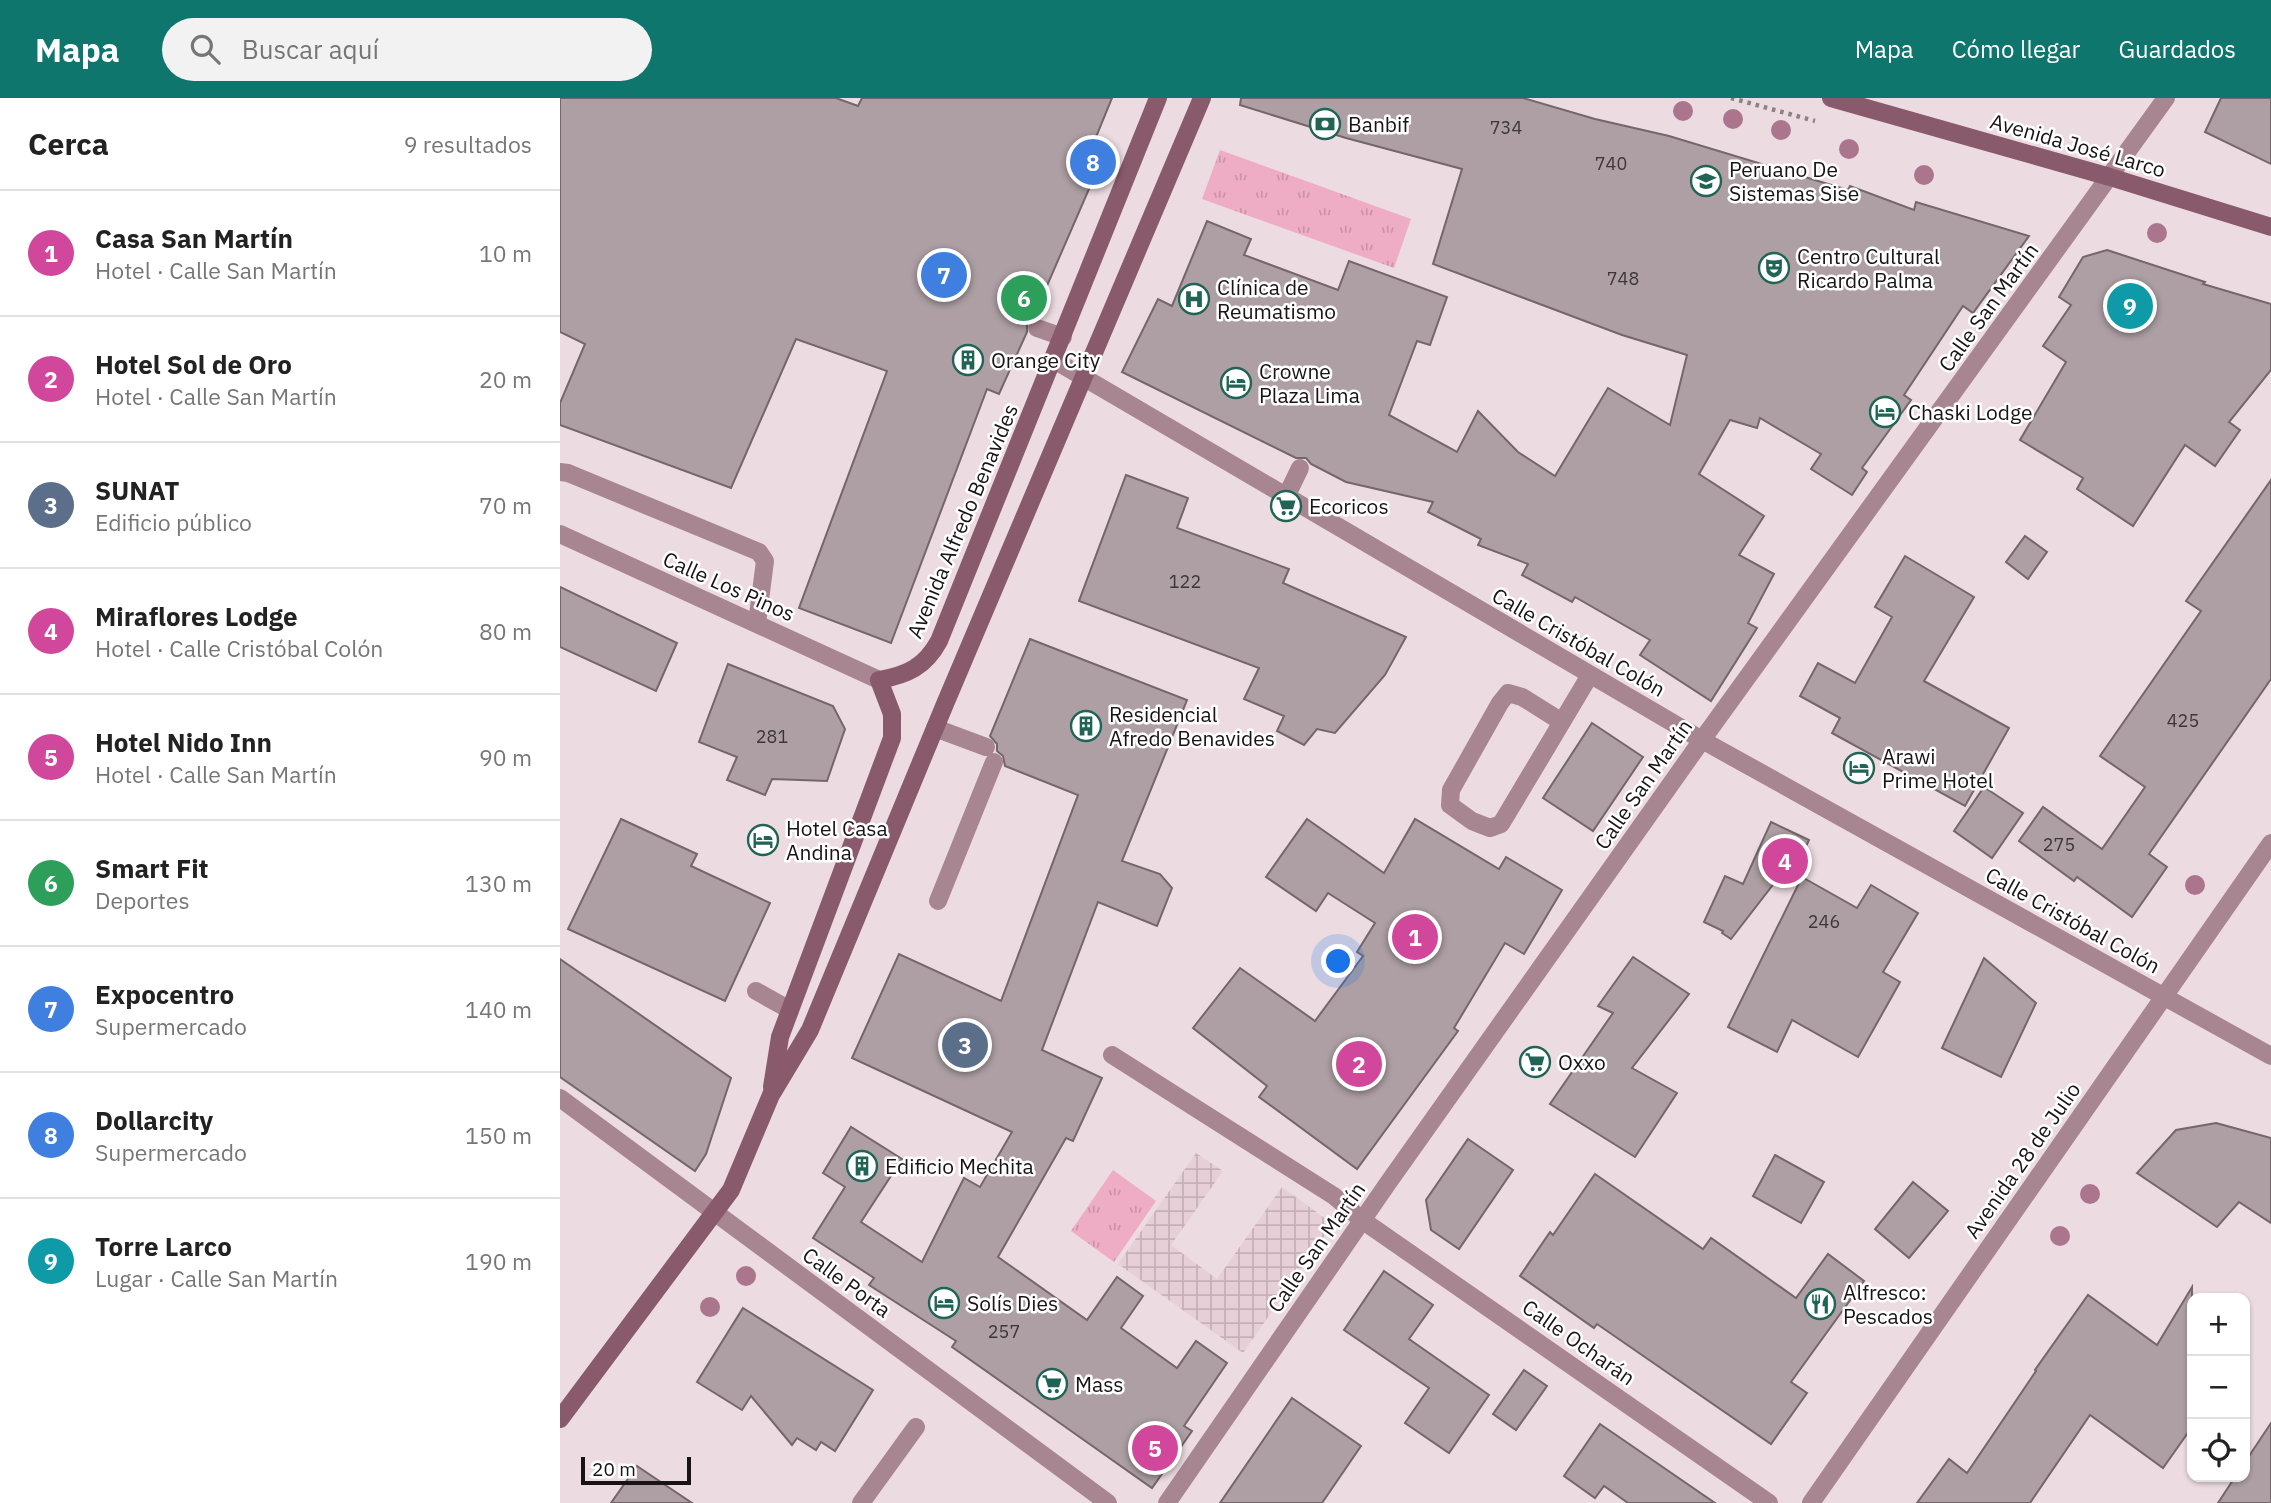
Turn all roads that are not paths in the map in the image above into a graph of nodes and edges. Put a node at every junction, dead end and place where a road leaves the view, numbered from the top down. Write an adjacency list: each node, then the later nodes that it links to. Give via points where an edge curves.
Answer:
1 (1158, 98): 8 (main road, Avenida Alfredo Benavides)
2 (1202, 98): 10 (main road)
3 (1832, 98): 5 (main road, Avenida José Larco)
4 (2166, 98): 5 (street, Calle San Martín)
5 (2110, 177): 6 (main road, Avenida José Larco); 20 (street, Calle San Martín)
6 (2271, 227)
7 (1037, 328): 8 (street)
8 (1063, 337): 9 (main road, Avenida Alfredo Benavides)
9 (1054, 359): 10 (street, Calle Cristóbal Colón); 17 (main road, Avenida Alfredo Benavides, via 930,658 907,673)
10 (1084, 378): 13 (street, Calle Cristóbal Colón); 19 (main road)
11 (1300, 468): 13 (street)
12 (560, 472): 15 (street, via 759,552 765,561)
13 (1286, 497): 16 (street, Calle Cristóbal Colón)
14 (560, 534): 15 (street, Calle Los Pinos)
15 (757, 623): 17 (street, Calle Los Pinos)
16 (1590, 675): 18 (street); 20 (street, Calle Cristóbal Colón)
17 (879, 680): 25 (main road, via 892,714 892,738)
18 (1562, 722): 18 (street, via 1508,693 1451,790 1450,805 1490,828 1501,824)
19 (935, 729): 22 (street, via 990,754); 28 (main road, via 810,1030)
20 (1702, 740): 24 (street, Calle Cristóbal Colón); 31 (street, Calle San Martín)
21 (2271, 844): 24 (street, Avenida 28 de Julio)
22 (938, 901)
23 (756, 991): 25 (street)
24 (2163, 997): 27 (street, Calle Cristóbal Colón); 38 (street, Avenida 28 de Julio)
25 (790, 1010): 28 (main road, via 780,1037)
26 (1112, 1055): 31 (street, Calle Ocharán, via 1334,1196)
27 (2271, 1056)
28 (771, 1095): 30 (main road, via 731,1190)
29 (560, 1098): 30 (street, Calle Porta)
30 (714, 1213): 32 (main road); 35 (street, Calle Porta)
31 (1362, 1220): 36 (street, Calle San Martín); 37 (street, Calle Ocharán)
32 (560, 1419)
33 (916, 1427): 34 (street)
34 (861, 1503)
35 (1108, 1503)
36 (1167, 1503)
37 (1769, 1503)
38 (1811, 1503)

